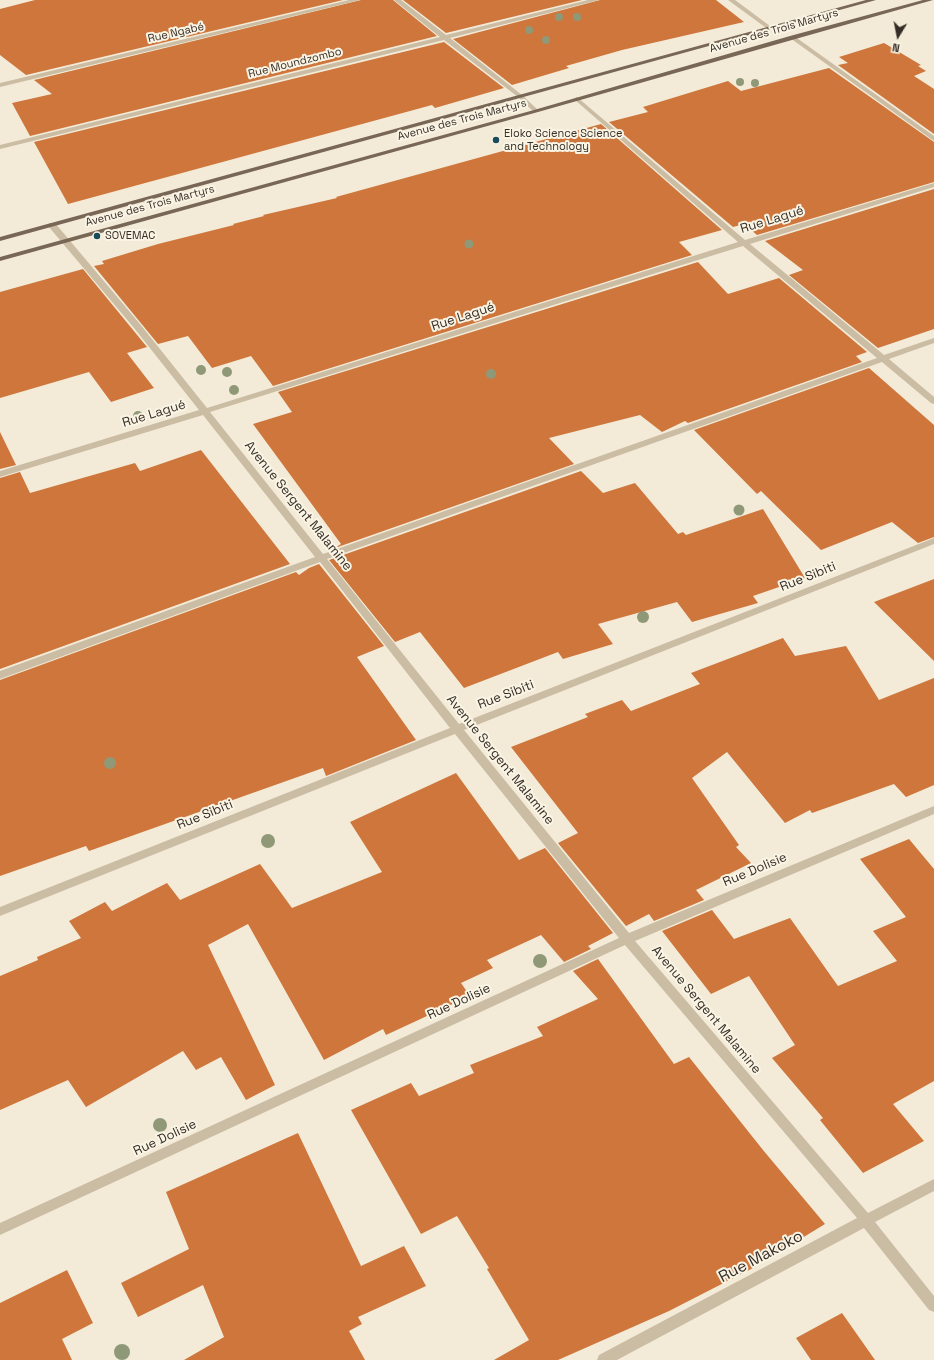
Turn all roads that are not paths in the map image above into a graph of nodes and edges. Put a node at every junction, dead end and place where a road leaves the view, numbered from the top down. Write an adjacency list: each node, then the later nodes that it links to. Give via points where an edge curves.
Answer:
1 (357, 0): 10 (street, Rue Ngabé)
2 (396, 0): 9 (street)
3 (596, 0): 9 (street, Rue Moundzombo)
4 (731, 0): 7 (street)
5 (873, 0): 7 (main road, Avenue des Trois Martyrs)
6 (930, 0): 8 (main road, Avenue des Trois Martyrs)
7 (771, 28): 11 (main road, Avenue des Trois Martyrs)
8 (792, 37): 12 (main road, Avenue des Trois Martyrs); 14 (street)
9 (445, 38): 11 (street); 15 (street, Rue Moundzombo)
10 (0, 85)
11 (520, 96): 13 (street); 17 (main road, Avenue des Trois Martyrs)
12 (577, 98): 13 (main road, Avenue des Trois Martyrs); 20 (street)
13 (536, 111): 19 (main road, Avenue des Trois Martyrs)
14 (934, 139)
15 (0, 147)
16 (934, 185): 20 (street, Rue Lagué)
17 (52, 225): 18 (main road, Avenue des Trois Martyrs); 19 (street, Avenue Sergent Malamine)
18 (0, 239)
19 (66, 241): 21 (main road, Avenue des Trois Martyrs); 25 (street, Avenue Sergent Malamine)
20 (743, 242): 23 (street); 25 (street, Rue Lagué)
21 (0, 259)
22 (934, 340): 23 (street)
23 (882, 358): 24 (street); 28 (street)
24 (934, 401)
25 (205, 412): 26 (street, Rue Lagué); 28 (street, Avenue Sergent Malamine)
26 (0, 474)
27 (934, 541): 30 (street, Rue Sibiti)
28 (322, 558): 29 (street); 30 (street, Avenue Sergent Malamine)
29 (0, 675)
30 (457, 729): 32 (street, Rue Sibiti); 33 (street, Avenue Sergent Malamine)
31 (934, 810): 33 (street, Rue Dolisie)
32 (0, 912)
33 (627, 939): 35 (street, Avenue Sergent Malamine); 36 (street, Rue Dolisie)
34 (934, 1186): 35 (street, Rue Makoko)
35 (866, 1220): 37 (street, Avenue Sergent Malamine); 38 (street, Rue Makoko)
36 (0, 1229)
37 (934, 1306)
38 (604, 1360)

